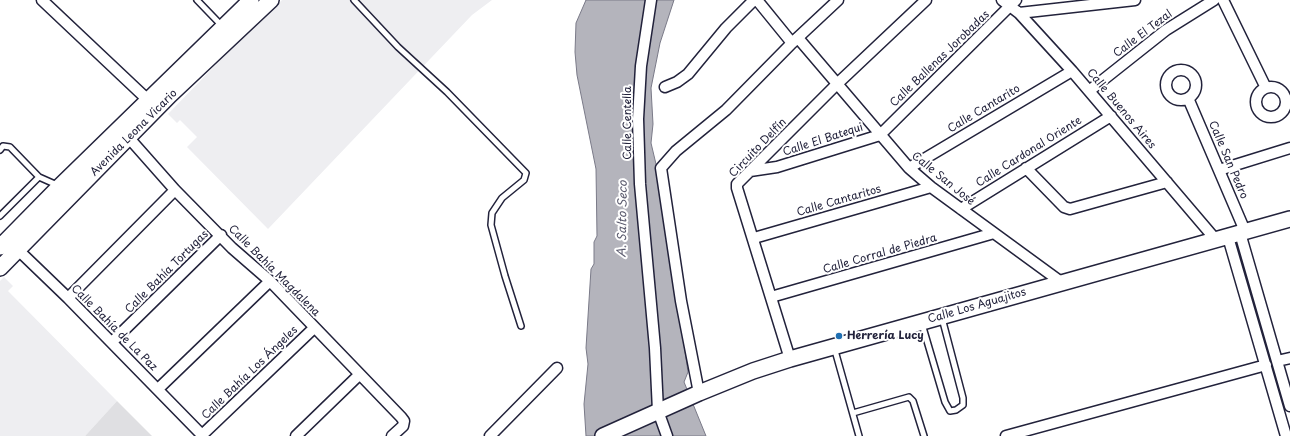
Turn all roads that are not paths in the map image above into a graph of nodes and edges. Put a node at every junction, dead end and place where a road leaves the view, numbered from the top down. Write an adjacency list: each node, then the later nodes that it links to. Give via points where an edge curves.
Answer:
1 (42, 0): 24 (street)
2 (197, 0): 16 (lane)
3 (251, 0): 16 (street, Avenida Leona Vicario)
4 (271, 0): 27 (street, Avenida Leona Vicario, via 170,95)
5 (354, 0): 55 (lane, via 526,173 524,180 502,198 491,219 504,276)
6 (651, 0): 68 (street, Calle Centella, via 641,66 638,119 640,184 654,332)
7 (755, 0): 17 (street, Calle San José); 20 (street, via 726,28 688,74)
8 (838, 0): 17 (street)
9 (926, 0): 19 (street, Circuito Delfín)
10 (1002, 0): 14 (street, Calle Buenos Aires)
11 (1135, 0): 15 (street)
12 (1214, 0): 22 (street, Calle El Tezal, via 1166,30)
13 (1223, 0): 21 (street)
14 (1014, 3): 15 (street, Calle Buenos Aires); 26 (street, Calle Ballenas Jorobadas)
15 (1019, 13): 18 (street, Calle Buenos Aires)
16 (223, 28): 24 (street, Avenida Leona Vicario)
17 (795, 40): 19 (street, Calle San José); 66 (street, via 726,110 676,151 661,168 681,301)
18 (1072, 71): 22 (street, Calle Buenos Aires); 30 (street, Calle Cantarito)
19 (837, 84): 26 (street, Calle San José); 33 (street, Circuito Delfín)
20 (665, 87)
21 (1266, 88)
22 (1089, 91): 25 (street, Calle Buenos Aires)
23 (1188, 98): 32 (street, Calle San Pedro)
24 (149, 101): 36 (street, Avenida Leona Vicario)
25 (1111, 116): 31 (street, Calle Cardonal Oriente); 35 (street, Calle Buenos Aires)
26 (880, 135): 30 (street, Calle San José); 33 (street, Calle El Batequi, via 778,167)
27 (129, 138): 38 (street, Calle Bahía Magdalena); 47 (street, Avenida Leona Vicario)
28 (1290, 148): 32 (street)
29 (0, 150): 34 (lane, via 3,146 10,147)
30 (909, 168): 37 (street, Calle San José)
31 (1026, 168): 35 (street, via 1064,207 1070,209); 39 (street, Calle Cardonal Oriente)
32 (1219, 170): 44 (street, Calle San Pedro)
33 (750, 171): 45 (street, Circuito Delfín, via 737,184 737,188)
34 (39, 177): 36 (lane); 40 (lane)
35 (1167, 182): 44 (street, Calle Buenos Aires)
36 (59, 186): 46 (street, Avenida Leona Vicario)
37 (931, 188): 39 (street, Calle San José); 45 (street, Calle Cantaritos)
38 (175, 190): 43 (street, Calle Bahía Magdalena); 52 (street)
39 (961, 209): 42 (street, Calle San José)
40 (0, 216)
41 (1290, 219): 44 (street, Calle Los Aguajitos)
42 (994, 233): 50 (street, Calle San José); 51 (street, Calle Corral de Piedra)
43 (221, 235): 49 (street, Calle Bahía Magdalena); 57 (street, Calle Bahía Tortugas)
44 (1232, 235): 50 (street, Calle Los Aguajitos); 61 (street); 62 (street)
45 (754, 238): 51 (street, Circuito Delfín)
46 (3, 241): 47 (street, Calle Bahía de La Paz)
47 (18, 250): 48 (street, Avenida Leona Vicario); 52 (street, Calle Bahía de La Paz)
48 (0, 268)
49 (270, 281): 56 (street, Calle Bahía Magdalena); 65 (street)
50 (1061, 282): 53 (street, Calle Los Aguajitos)
51 (771, 297): 60 (street, Circuito Delfín)
52 (68, 298): 57 (street, Calle Bahía de La Paz)
53 (941, 316): 54 (street, Calle Los Aguajitos); 54 (lane, via 963,398 963,405 956,410 950,411 944,402)
54 (921, 321): 58 (street, Calle Los Aguajitos)
55 (521, 326)
56 (314, 328): 64 (street, Calle Bahía Magdalena); 70 (street, Calle Bahía Los Ángeles)
57 (112, 342): 65 (street, Calle Bahía de La Paz)
58 (834, 346): 60 (street, Calle Los Aguajitos); 69 (lane)
59 (1290, 358): 61 (street)
60 (790, 359): 66 (street, Calle Los Aguajitos)
61 (1277, 361): 67 (street)
62 (1266, 365): 78 (street); 79 (street)
63 (557, 368): 73 (street)
64 (359, 375): 71 (street); 72 (street, Calle Bahía Magdalena, via 404,421 403,426)
65 (158, 389): 70 (street, Calle Bahía de La Paz)
66 (699, 393): 68 (street, Calle Los Aguajitos)
67 (1290, 406)
68 (658, 411): 74 (street, Calle Los Aguajitos); 75 (street, Calle Centella)
69 (853, 413): 76 (lane); 77 (lane, via 909,397 913,401)
70 (202, 436)
71 (296, 436)
72 (392, 436)
73 (490, 436)
74 (603, 436)
75 (667, 436)
76 (860, 436)
77 (924, 436)
78 (1006, 436)
79 (1286, 436)

